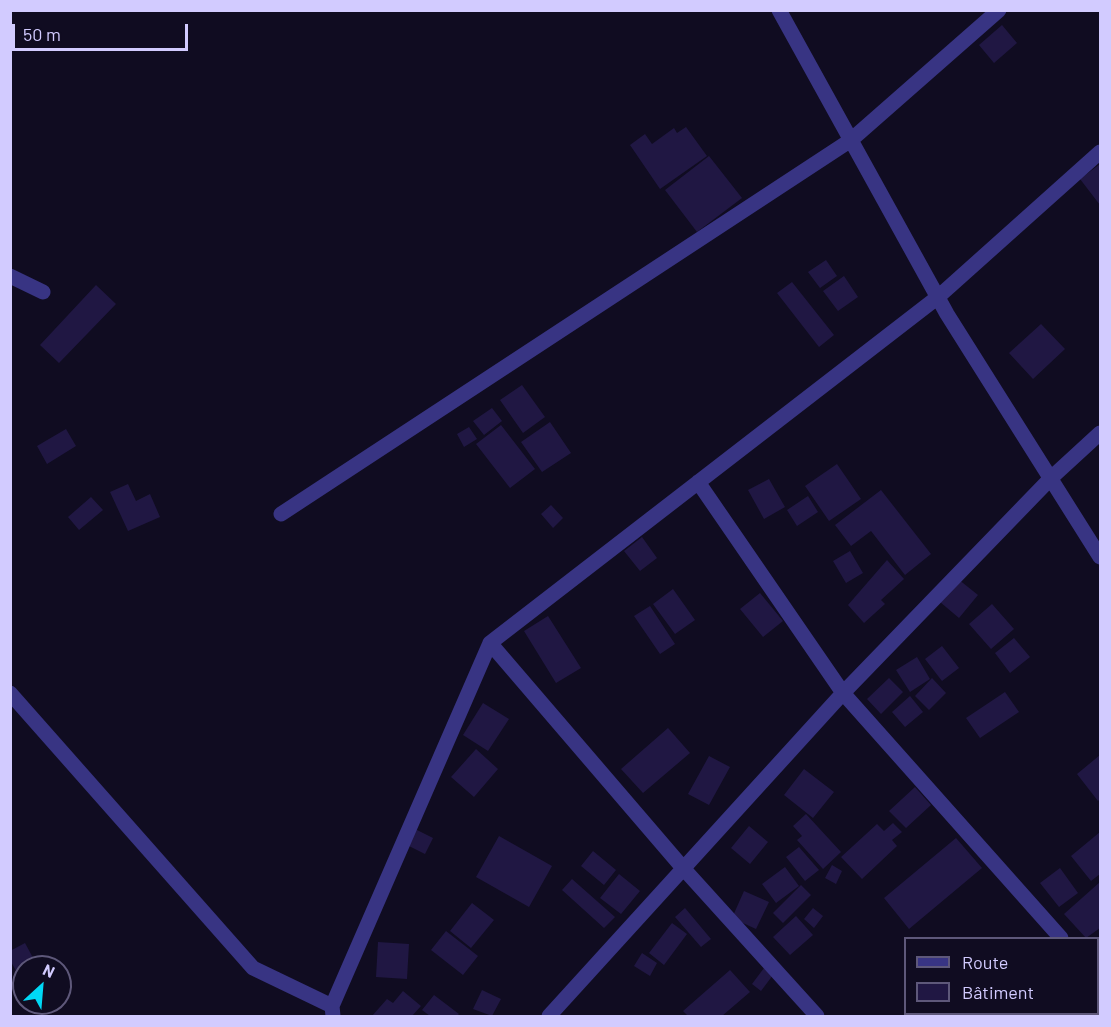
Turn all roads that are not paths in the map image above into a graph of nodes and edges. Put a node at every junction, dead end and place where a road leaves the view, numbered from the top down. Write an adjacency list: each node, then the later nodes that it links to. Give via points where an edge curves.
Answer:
1 (779, 10): 3 (street)
2 (999, 10): 3 (street)
3 (851, 140): 7 (street); 11 (street)
4 (1101, 152): 7 (street)
5 (10, 276): 6 (street)
6 (43, 292)
7 (938, 297): 9 (street); 10 (street)
8 (1101, 433): 9 (street)
9 (1051, 478): 12 (street); 15 (street)
10 (698, 482): 13 (street); 15 (street)
11 (281, 514)
12 (1101, 557)
13 (490, 643): 16 (street); 18 (street)
14 (10, 693): 18 (street, via 253,968)
15 (843, 693): 16 (street); 17 (street)
16 (683, 868): 19 (street); 20 (street)
17 (1059, 937)
18 (333, 1012)
19 (549, 1017)
20 (817, 1017)

